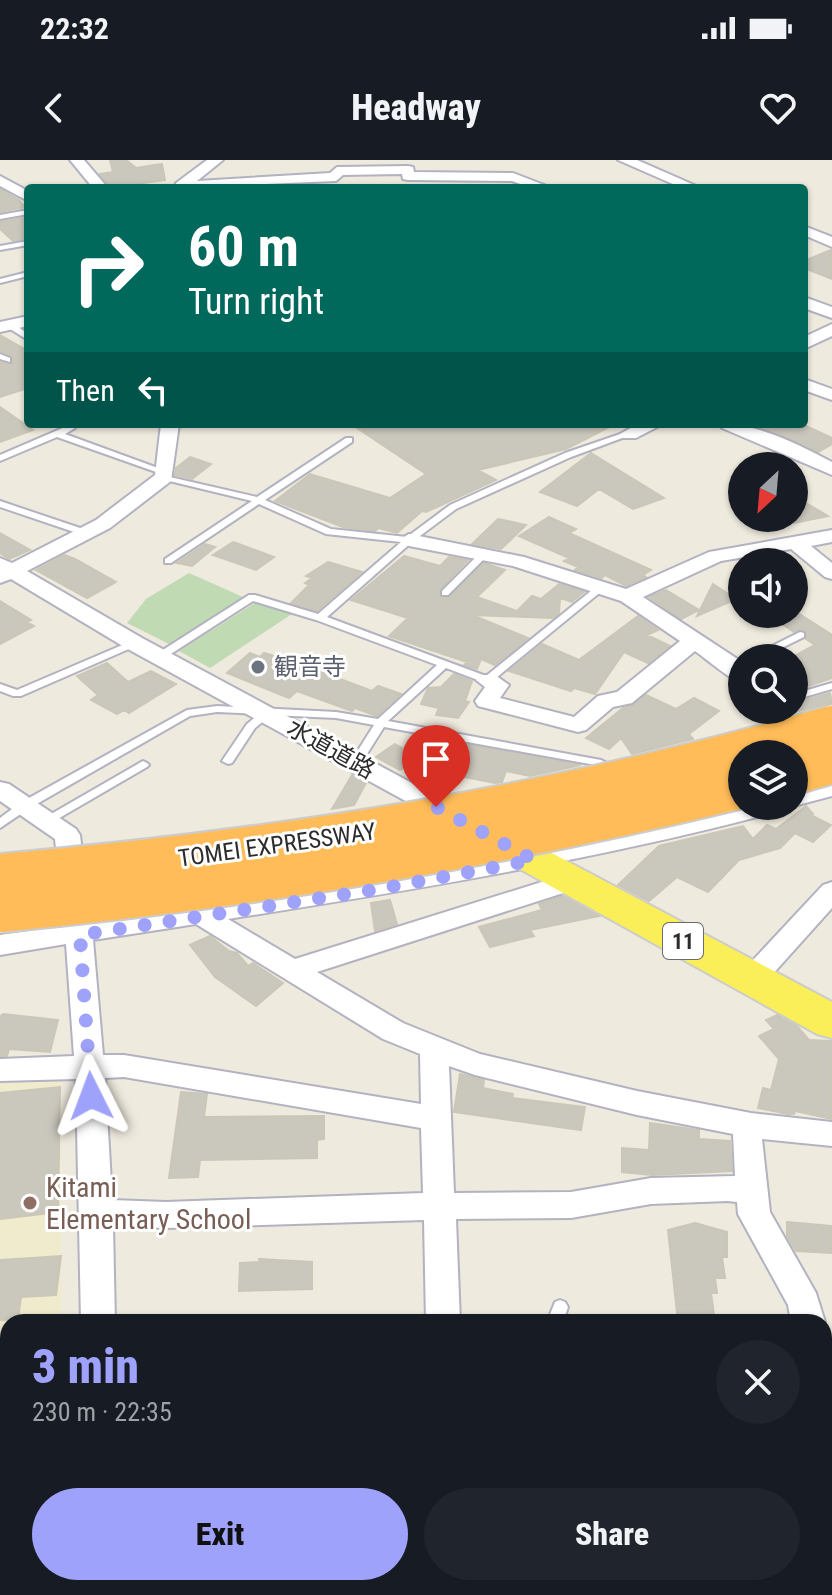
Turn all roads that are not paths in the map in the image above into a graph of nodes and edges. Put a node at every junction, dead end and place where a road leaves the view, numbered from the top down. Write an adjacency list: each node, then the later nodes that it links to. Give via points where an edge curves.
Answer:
1 (77, 160): 8 (street)
2 (216, 160): 9 (street)
3 (625, 160): 12 (street)
4 (409, 174): 6 (street, via 337,171); 7 (street)
5 (0, 180): 13 (street)
6 (336, 182): 10 (street)
7 (459, 182): 11 (street, via 513,177)
8 (98, 184)
9 (188, 184)
10 (271, 184)
11 (533, 184)
12 (676, 184)
13 (24, 194)
14 (24, 195): 15 (street)
15 (0, 199)
16 (24, 213): 17 (lane)
17 (0, 217)
18 (808, 232): 20 (street)
19 (0, 235): 22 (lane)
20 (830, 241): 24 (street)
21 (24, 244): 22 (lane)
22 (12, 245): 23 (lane)
23 (0, 248)
24 (808, 249)
25 (24, 275): 26 (lane)
26 (0, 281)
27 (808, 304): 28 (street)
28 (832, 313)
29 (24, 322): 30 (street)
30 (4, 325): 32 (lane)
31 (832, 329): 33 (street)
32 (24, 336)
33 (808, 340)
34 (808, 340): 35 (street)
35 (832, 348)
36 (808, 386): 37 (street)
37 (832, 395)
38 (71, 428): 42 (lane)
39 (169, 428): 47 (street)
40 (644, 428): 43 (street)
41 (738, 428): 46 (street)
42 (57, 434): 45 (lane); 47 (lane)
43 (629, 434): 52 (lane, via 453,507)
44 (349, 440): 48 (lane)
45 (0, 458)
46 (832, 469)
47 (163, 474): 48 (lane); 50 (street, via 147,493)
48 (258, 500): 52 (lane, via 329,532); 55 (lane)
49 (0, 504): 50 (lane)
50 (86, 533): 56 (street)
51 (832, 536): 53 (street)
52 (409, 540): 54 (street); 61 (lane)
53 (797, 544): 57 (street); 60 (street, via 716,556)
54 (484, 554): 58 (street); 59 (lane)
55 (168, 561)
56 (3, 571): 64 (street, 水道道路)
57 (832, 573)
58 (600, 588): 60 (street); 69 (lane)
59 (445, 593)
60 (628, 597): 63 (street)
61 (320, 618): 66 (lane, via 252,597); 68 (lane)
62 (800, 635): 65 (lane)
63 (694, 641): 67 (street); 69 (street, via 624,698 606,701 578,725 486,701 498,685)
64 (134, 643): 66 (street, 水道道路); 71 (lane, via 17,694)
65 (783, 644)
66 (159, 657): 73 (street, 水道道路)
67 (728, 658)
68 (444, 664): 69 (lane); 74 (lane)
69 (487, 680)
70 (832, 686): 72 (lane)
71 (0, 687)
72 (808, 693)
73 (264, 712): 74 (lane); 77 (lane); 79 (street, 水道道路); 87 (lane, via 187,713)
74 (381, 723): 79 (lane); 80 (lane)
75 (781, 724): 83 (street)
76 (832, 728): 91 (highway, TOMEI EXPRESSWAY, bridge, via 589,790 396,828 195,857)
77 (228, 761)
78 (832, 761): 82 (highway, bridge)
79 (356, 763): 90 (street, 水道道路)
80 (601, 763)
81 (143, 765): 87 (lane)
82 (808, 768)
83 (832, 788): 86 (street)
84 (0, 790): 87 (street)
85 (728, 790): 94 (highway, TOMEI EXPRESSWAY, bridge, via 408,859 126,899)
86 (808, 794)
87 (35, 814): 89 (lane); 96 (street, via 67,835)
88 (728, 815): 90 (street)
89 (0, 824)
90 (534, 860): 92 (main road, 水道道路 / 11); 95 (street)
91 (0, 876)
92 (573, 881): 98 (street); 99 (main road, 水道道路 / 11)
93 (831, 895): 99 (street)
94 (0, 910)
95 (201, 915): 96 (street); 98 (street)
96 (80, 935): 97 (street); 102 (street)
97 (0, 945)
98 (292, 970): 101 (street, via 393,1031)
99 (752, 979): 100 (main road, 水道道路 / 11)
100 (832, 1022)
101 (434, 1047): 104 (street); 105 (street, via 475,1064)
102 (90, 1067): 103 (street); 104 (street, via 136,1067); 109 (street)
103 (0, 1070)
104 (435, 1118): 108 (street)
105 (751, 1125): 106 (street); 107 (street, via 747,1139)
106 (832, 1134)
107 (753, 1192): 108 (street, via 651,1191 571,1205); 112 (street, via 754,1214)
108 (439, 1206): 109 (street, via 166,1215); 111 (street)
109 (95, 1212): 110 (street)
110 (98, 1314)
111 (443, 1314)
112 (806, 1314)

